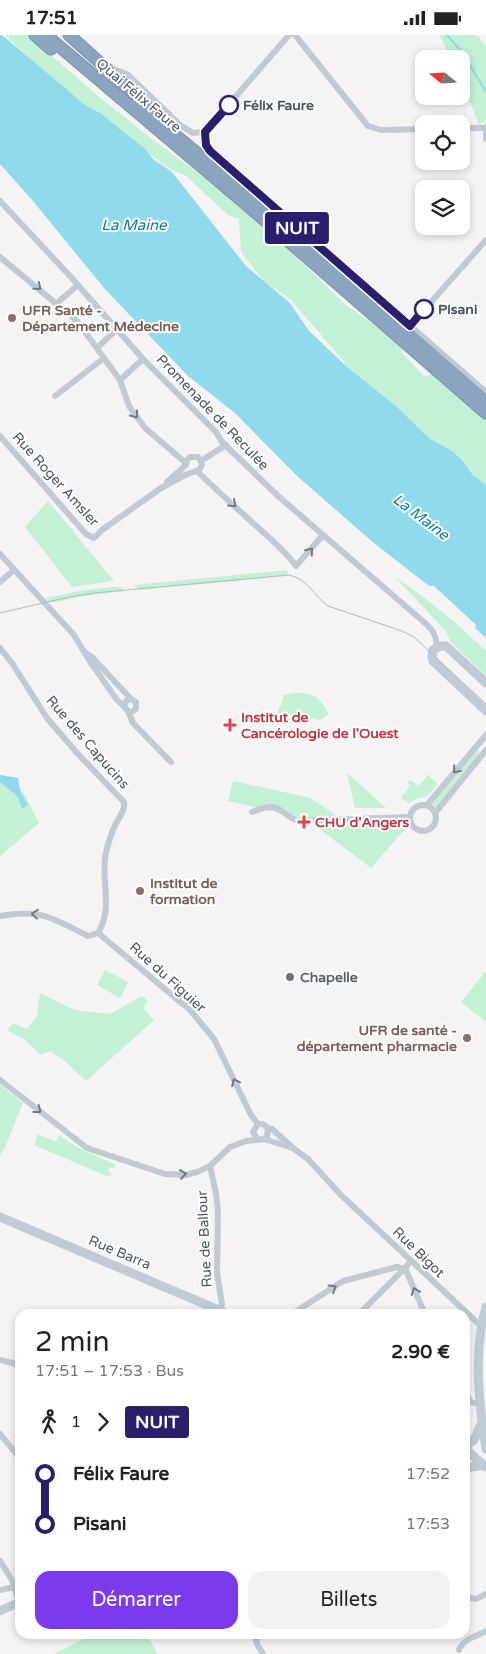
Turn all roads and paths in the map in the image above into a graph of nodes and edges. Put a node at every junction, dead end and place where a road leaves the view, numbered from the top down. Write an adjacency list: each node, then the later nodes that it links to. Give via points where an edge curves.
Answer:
1 (35, 35): 14 (highway, via 142,124)
2 (46, 35): 14 (highway, Quai Félix Faure)
3 (58, 35): 15 (highway, Quai Félix Faure)
4 (69, 35): 9 (highway)
5 (76, 35): 8 (highway)
6 (289, 35): 13 (street)
7 (295, 35): 12 (street, via 368,126 381,130)
8 (113, 69): 9 (highway); 13 (street, Quai Félix Faure, via 127,74 180,125 193,133)
9 (126, 87): 15 (highway, via 159,115)
10 (486, 127): 11 (street); 16 (street)
11 (470, 128)
12 (415, 129)
13 (205, 132): 22 (street, via 210,151)
14 (161, 133): 31 (highway, Quai Félix Faure)
15 (174, 133): 30 (highway, Quai Félix Faure)
16 (486, 139)
17 (0, 201): 20 (street, Promenade de Reculée)
18 (486, 240): 22 (street)
19 (0, 257): 21 (street, one-way to 21)
20 (78, 285): 21 (street); 23 (street, Promenade de Reculée)
21 (57, 303): 24 (street, via 77,321)
22 (410, 326): 28 (street)
23 (117, 329): 24 (street); 26 (street, Promenade de Reculée)
24 (97, 348): 25 (street)
25 (104, 358): 27 (street); 29 (street)
26 (143, 359): 27 (street); 33 (street, Promenade de Reculée)
27 (120, 380): 35 (street, one-way to 35, via 129,406 145,429)
28 (486, 391)
29 (55, 396)
30 (486, 401)
31 (486, 413)
32 (0, 436): 37 (street, Rue Roger Amsler, via 86,534 94,538)
33 (226, 445): 34 (street); 38 (street, Promenade de Reculée)
34 (201, 461): 35 (street, via 193,456); 36 (street, via 202,465)
35 (186, 464): 36 (street, via 189,470); 37 (street)
36 (195, 471): 37 (street); 38 (street, one-way to 38, via 272,539 296,566)
37 (161, 488)
38 (323, 535): 42 (street, Promenade de Reculée)
39 (0, 553): 40 (street)
40 (14, 570): 41 (street); 46 (street, via 74,635)
41 (0, 582)
42 (425, 623): 43 (street, Promenade de Reculée, via 434,628); 45 (street, Promenade de Reculée, via 436,637)
43 (446, 646): 45 (main road); 47 (main road)
44 (0, 648): 59 (street, Rue des Capucins, via 47,718 124,801 124,809 113,830 106,855 106,903)
45 (435, 649): 50 (main road, via 433,661)
46 (85, 652): 48 (street); 49 (street, via 117,700)
47 (486, 683)
48 (131, 699): 49 (street, via 126,701); 49 (street, via 137,704)
49 (129, 709): 53 (street, via 133,723)
50 (486, 711)
51 (486, 735): 54 (street, one-way to 54)
52 (486, 750): 56 (street)
53 (171, 762)
54 (427, 805): 56 (street); 57 (street, via 417,806)
55 (252, 812): 57 (street, via 275,807 298,821)
56 (435, 813): 57 (street, via 435,822 426,830 414,827)
57 (410, 817)
58 (0, 917): 59 (street, one-way to 58, via 88,936 49,916 28,913)
59 (98, 933): 61 (street, Rue du Figuier, one-way to 59, via 214,1039 191,1011)
60 (0, 1080): 65 (street, one-way to 65, via 87,1148 173,1176)
61 (258, 1125): 62 (street); 63 (street, via 253,1131)
62 (268, 1128): 63 (street, via 268,1135); 64 (street)
63 (261, 1139): 64 (street); 65 (street, via 230,1147)
64 (293, 1148): 67 (street, Rue Bigot)
65 (210, 1166): 71 (street, Rue de Ballour, via 218,1211 217,1273)
66 (0, 1217): 70 (main road, Rue Barra)
67 (411, 1261): 68 (street); 75 (street, Rue Bigot)
68 (404, 1268): 72 (street, one-way to 68, via 343,1281); 73 (street); 74 (street, one-way to 68)
69 (486, 1307): 77 (main road)
70 (217, 1309)
71 (223, 1309)
72 (300, 1309)
73 (364, 1309)
74 (423, 1309)
75 (463, 1309)
76 (470, 1316): 77 (street, Rue Bigot)
77 (481, 1326): 81 (main road)
78 (0, 1360): 79 (street)
79 (15, 1364)
80 (470, 1400): 81 (street)
81 (481, 1405): 82 (main road)
82 (482, 1422): 84 (main road); 85 (main road)
83 (0, 1434): 86 (street)
84 (470, 1444)
85 (486, 1449)
86 (15, 1452)
87 (470, 1452): 89 (main road)
88 (486, 1454): 89 (main road)
89 (486, 1465): 90 (main road)
90 (470, 1467)
91 (0, 1561): 92 (street)
92 (14, 1587): 93 (street)
93 (0, 1590)
94 (486, 1593): 95 (street)
95 (470, 1598)
96 (15, 1604): 97 (main road)
97 (0, 1611)
98 (486, 1631): 100 (street, via 465,1642)
99 (256, 1639): 101 (street)
100 (458, 1650)
101 (263, 1654)

